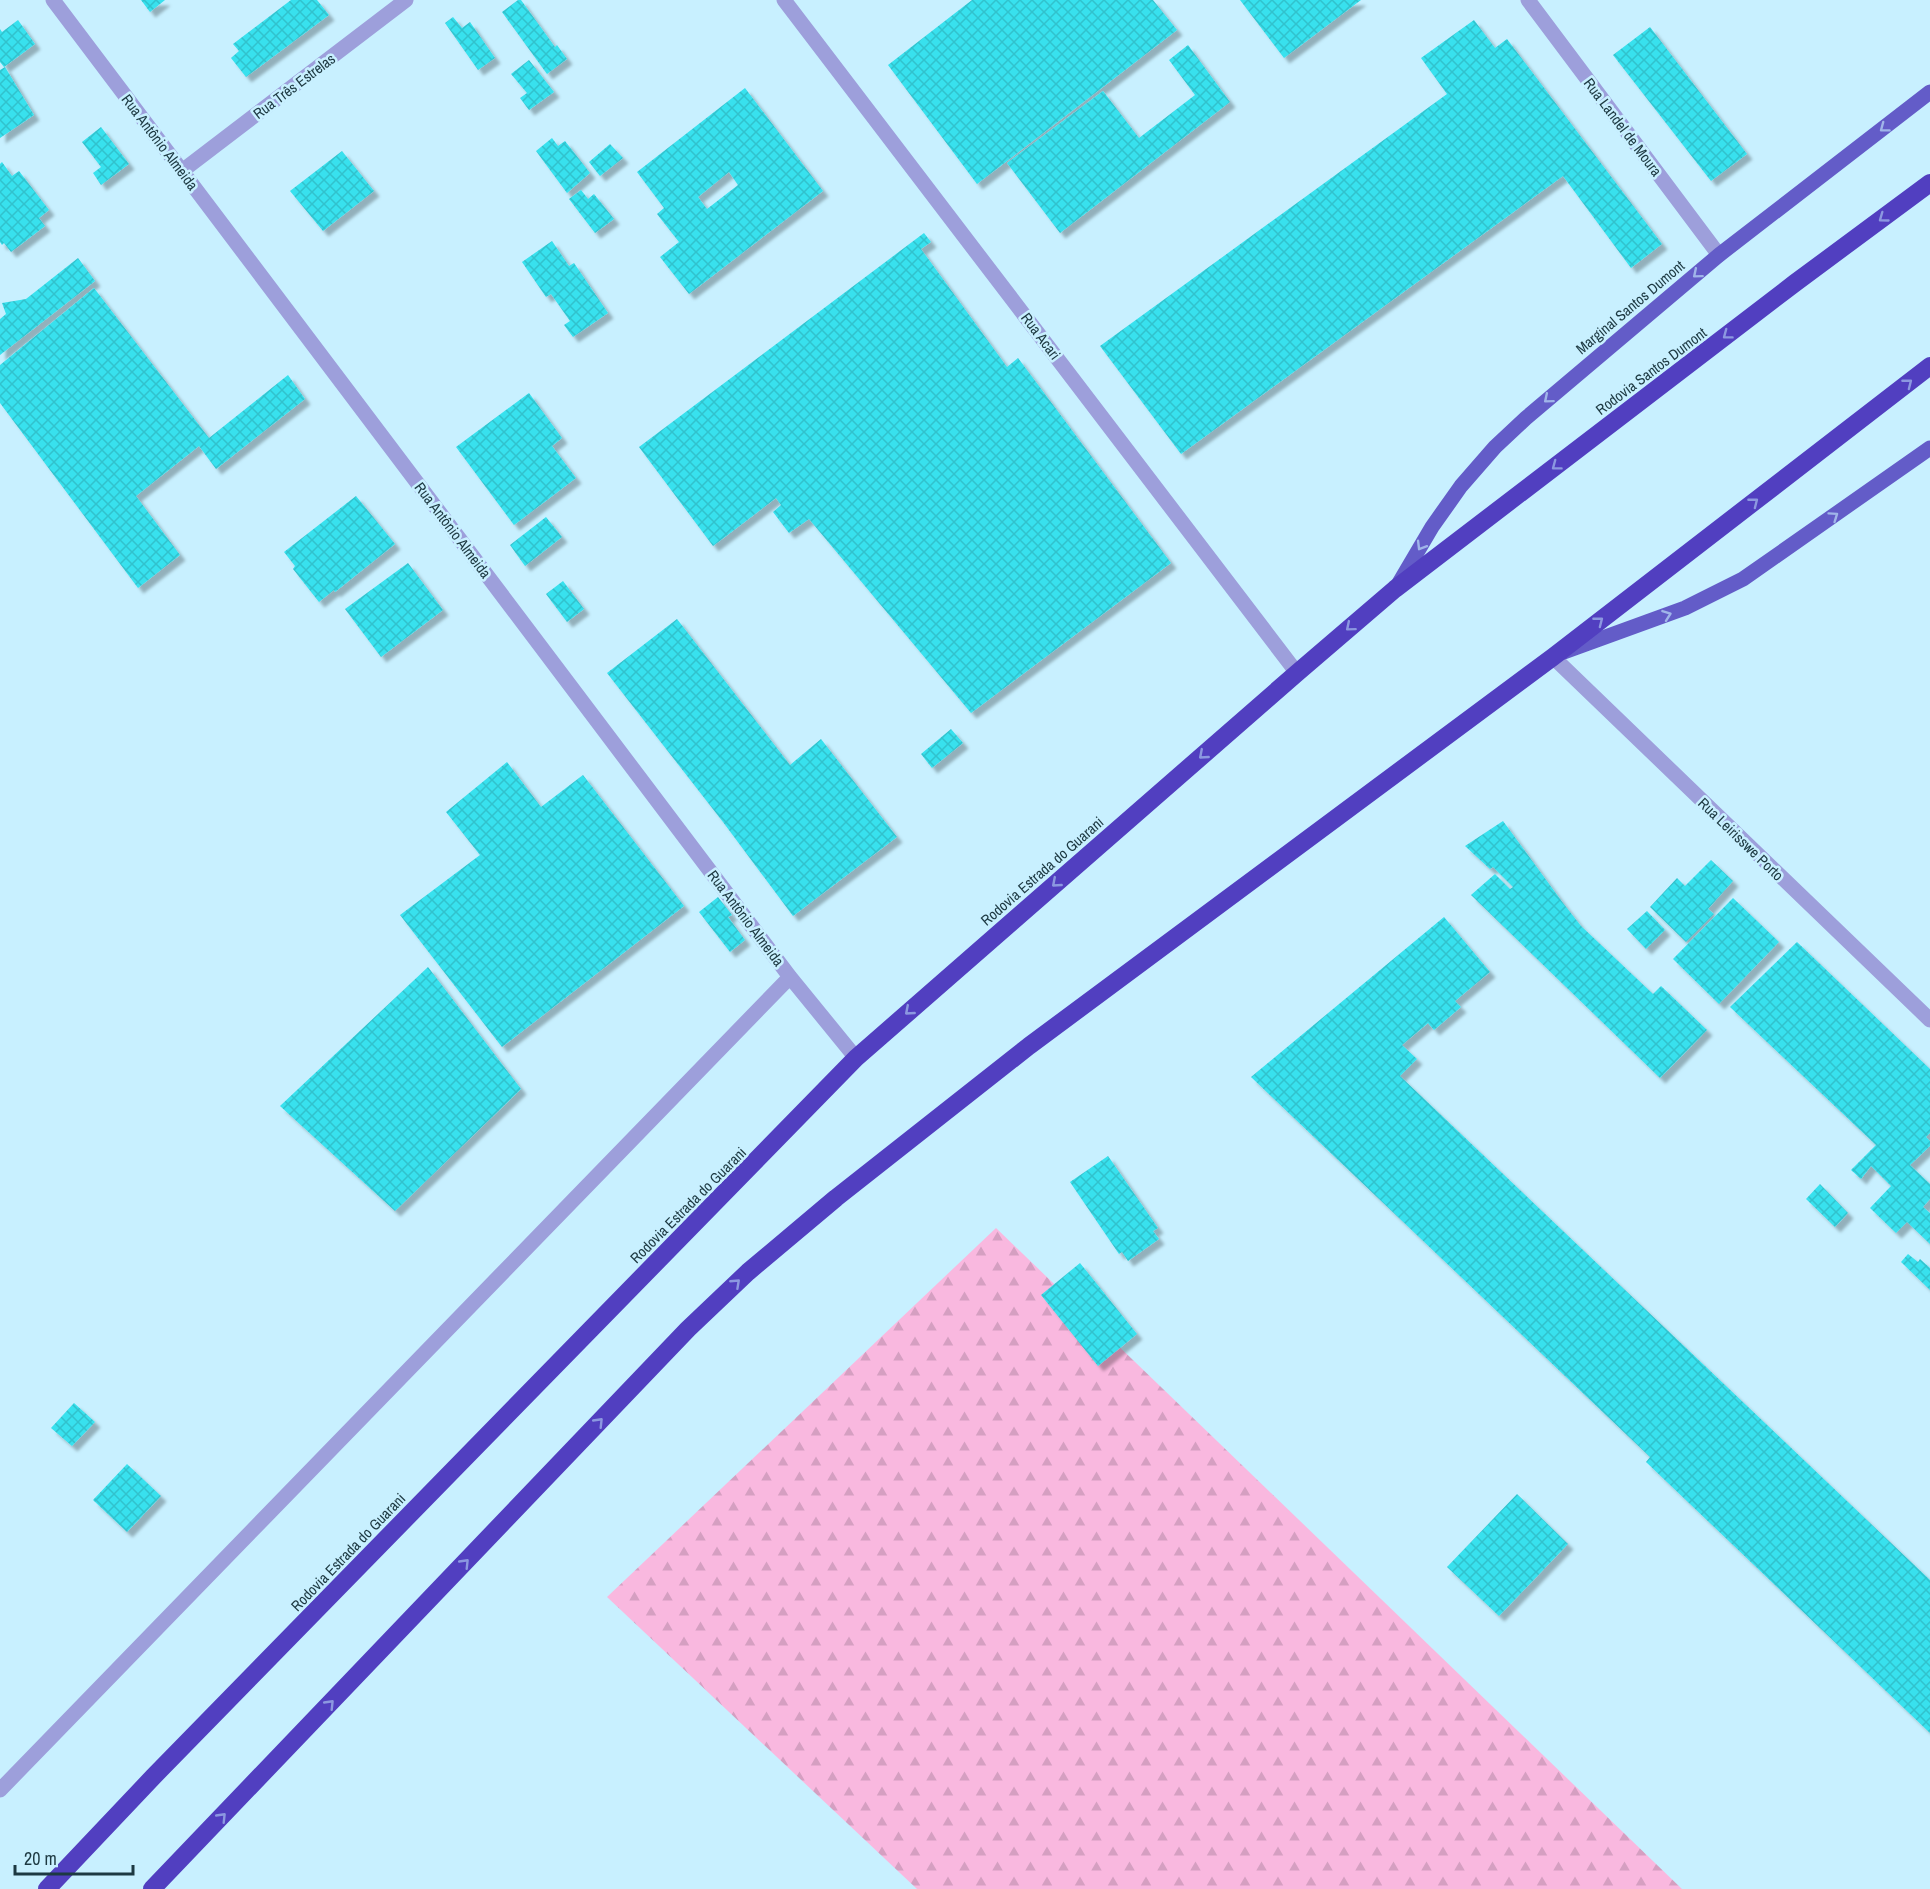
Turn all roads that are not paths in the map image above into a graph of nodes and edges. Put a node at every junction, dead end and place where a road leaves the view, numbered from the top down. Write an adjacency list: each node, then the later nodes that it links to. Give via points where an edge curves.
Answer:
1 (53, 0): 6 (street, Rua Antônio Almeida)
2 (406, 0): 6 (street, Rua Três Estrelas)
3 (784, 0): 13 (street, Rua Acari)
4 (1528, 0): 8 (street, Rua Landel de Moura)
5 (1930, 92): 8 (main road, Marginal Santos Dumont, one-way to 8)
6 (182, 171): 14 (street, Rua Antônio Almeida)
7 (1930, 183): 11 (highway, Rodovia Santos Dumont, one-way to 11)
8 (1719, 255): 11 (main road, Marginal Santos Dumont, one-way to 11, via 1495,447 1432,527)
9 (1930, 366): 12 (highway, one-way to 9)
10 (1930, 448): 12 (main road, one-way to 10, via 1685,608 1743,579)
11 (1395, 590): 13 (highway, Rodovia Estrada do Guarani, one-way to 13)
12 (1553, 657): 15 (street, Rua Leirisswe Porto); 19 (highway, one-way to 12, via 688,1329 748,1272 1029,1046)
13 (1297, 673): 16 (highway, Rodovia Estrada do Guarani, one-way to 16)
14 (790, 977): 16 (street, Rua Antônio Almeida); 17 (street)
15 (1930, 1020)
16 (856, 1058): 18 (highway, Rodovia Estrada do Guarani)
17 (0, 1790)
18 (47, 1889)
19 (152, 1889)

